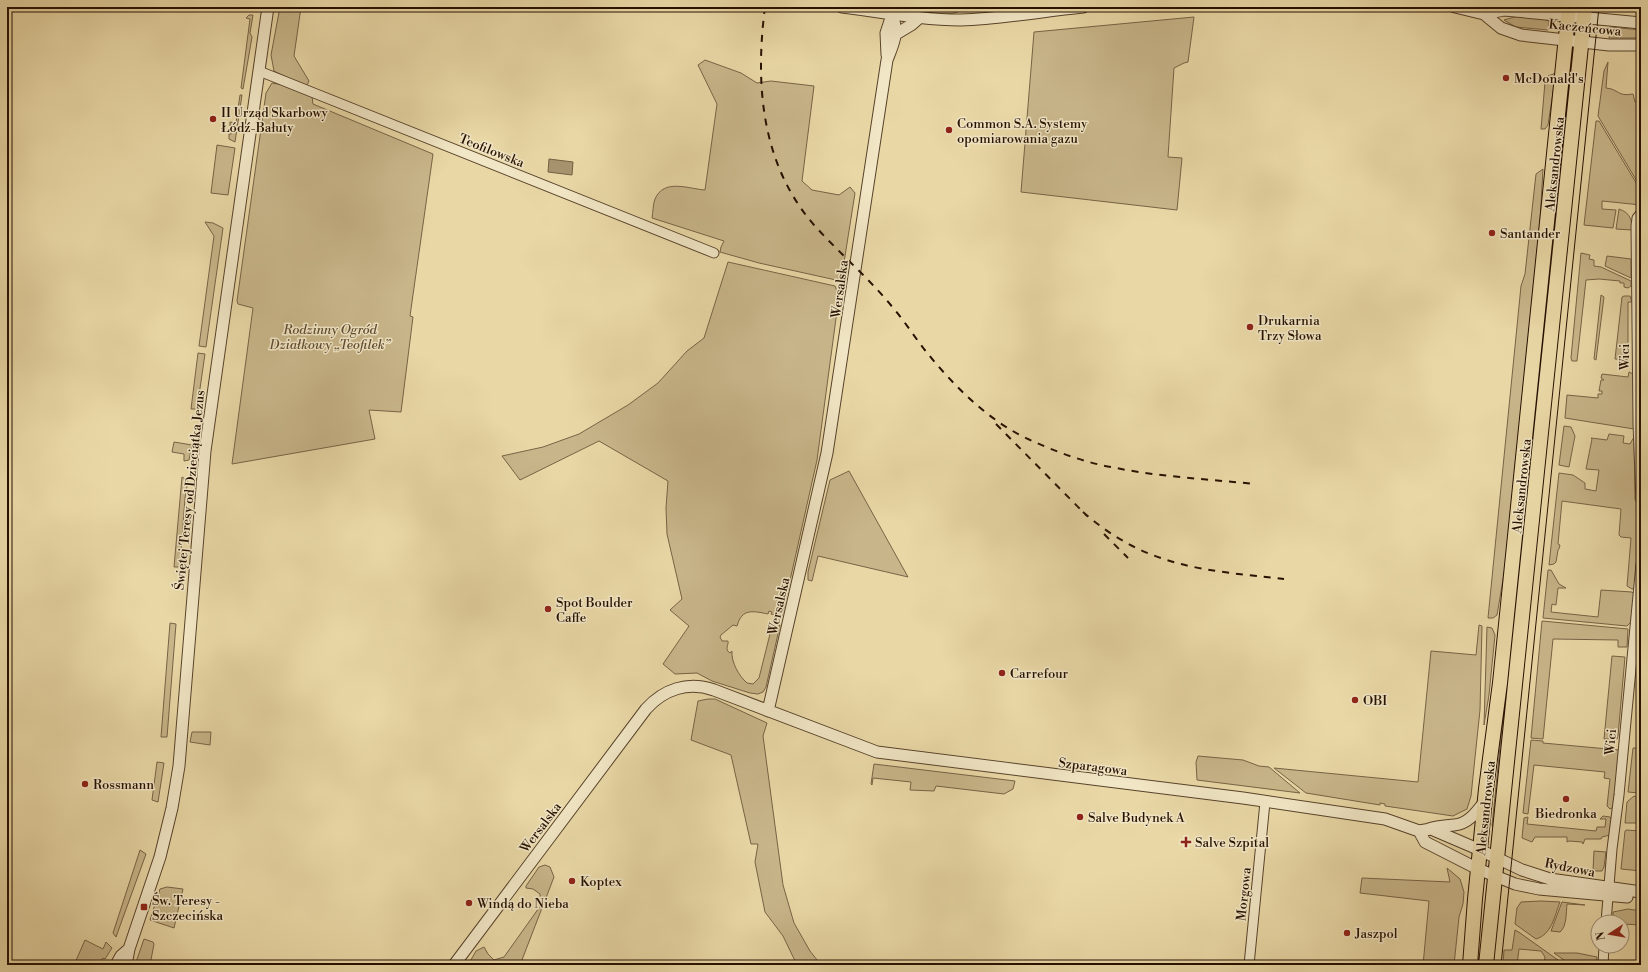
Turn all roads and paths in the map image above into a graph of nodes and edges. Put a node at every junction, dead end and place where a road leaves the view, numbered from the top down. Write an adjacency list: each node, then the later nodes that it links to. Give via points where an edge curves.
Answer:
1 (268, 7): 18 (street, Świętej Teresy od Dzieciątka Jezus)
2 (842, 7): 6 (street)
3 (907, 7): 11 (street)
4 (1083, 7): 11 (street, via 972,19)
5 (1455, 7): 10 (street, Kaczeńcowa)
6 (856, 8): 7 (street)
7 (892, 11): 11 (street); 13 (street); 17 (street, Wersalska, via 886,33)
8 (1569, 11): 9 (street, Kaczeńcowa); 10 (street, Kaczeńcowa, via 1504,10); 14 (main road, Aleksandrowska)
9 (1584, 12): 12 (street, Kaczeńcowa); 15 (main road, Aleksandrowska)
10 (1484, 14): 14 (street, Kaczeńcowa, via 1501,28 1521,35)
11 (919, 18): 13 (street)
12 (1641, 23)
13 (896, 34): 17 (street, Wersalska)
14 (1566, 40): 15 (street, Kaczeńcowa); 24 (main road, Aleksandrowska, via 1501,681)
15 (1581, 42): 16 (street, Kaczeńcowa); 28 (main road, Aleksandrowska)
16 (1641, 45)
17 (887, 60): 23 (street, Wersalska, via 830,441)
18 (259, 71): 20 (street, Teofilowska); 35 (street, Świętej Teresy od Dzieciątka Jezus, via 205,451 179,766 160,857)
19 (1641, 214): 21 (street, Wici, via 1637,218 1636,226)
20 (714, 253)
21 (1641, 501)
22 (1641, 564): 31 (street, Wici)
23 (768, 711): 25 (street, Szparagowa, via 880,753); 39 (street, Wersalska, via 697,686 672,690 656,699)
24 (1485, 800): 26 (street, via 1477,812 1459,825); 27 (main road, Aleksandrowska)
25 (1265, 802): 26 (street, Szparagowa, via 1385,819); 40 (street, Morgowa)
26 (1424, 830): 27 (street, Szparagowa); 29 (street, Szparagowa, via 1425,842)
27 (1480, 850): 28 (street, Rydzowa); 29 (main road, Aleksandrowska)
28 (1497, 858): 30 (main road, Aleksandrowska); 31 (street, Rydzowa, via 1550,879)
29 (1478, 869): 30 (street, Rydzowa); 41 (main road, Aleksandrowska)
30 (1495, 876): 31 (street, Rydzowa, via 1528,887); 42 (main road, Aleksandrowska)
31 (1608, 892): 32 (street, Rydzowa); 33 (street, Rydzowa); 34 (street, Wici)
32 (1641, 892)
33 (1641, 899)
34 (1607, 914)
35 (129, 948): 37 (street, Świętej Teresy od Dzieciątka Jezus); 38 (street, Świętej Teresy od Dzieciątka Jezus)
36 (1604, 954): 43 (street)
37 (116, 965)
38 (126, 965)
39 (454, 965)
40 (1249, 965)
41 (1470, 965)
42 (1486, 965)
43 (1603, 965)

